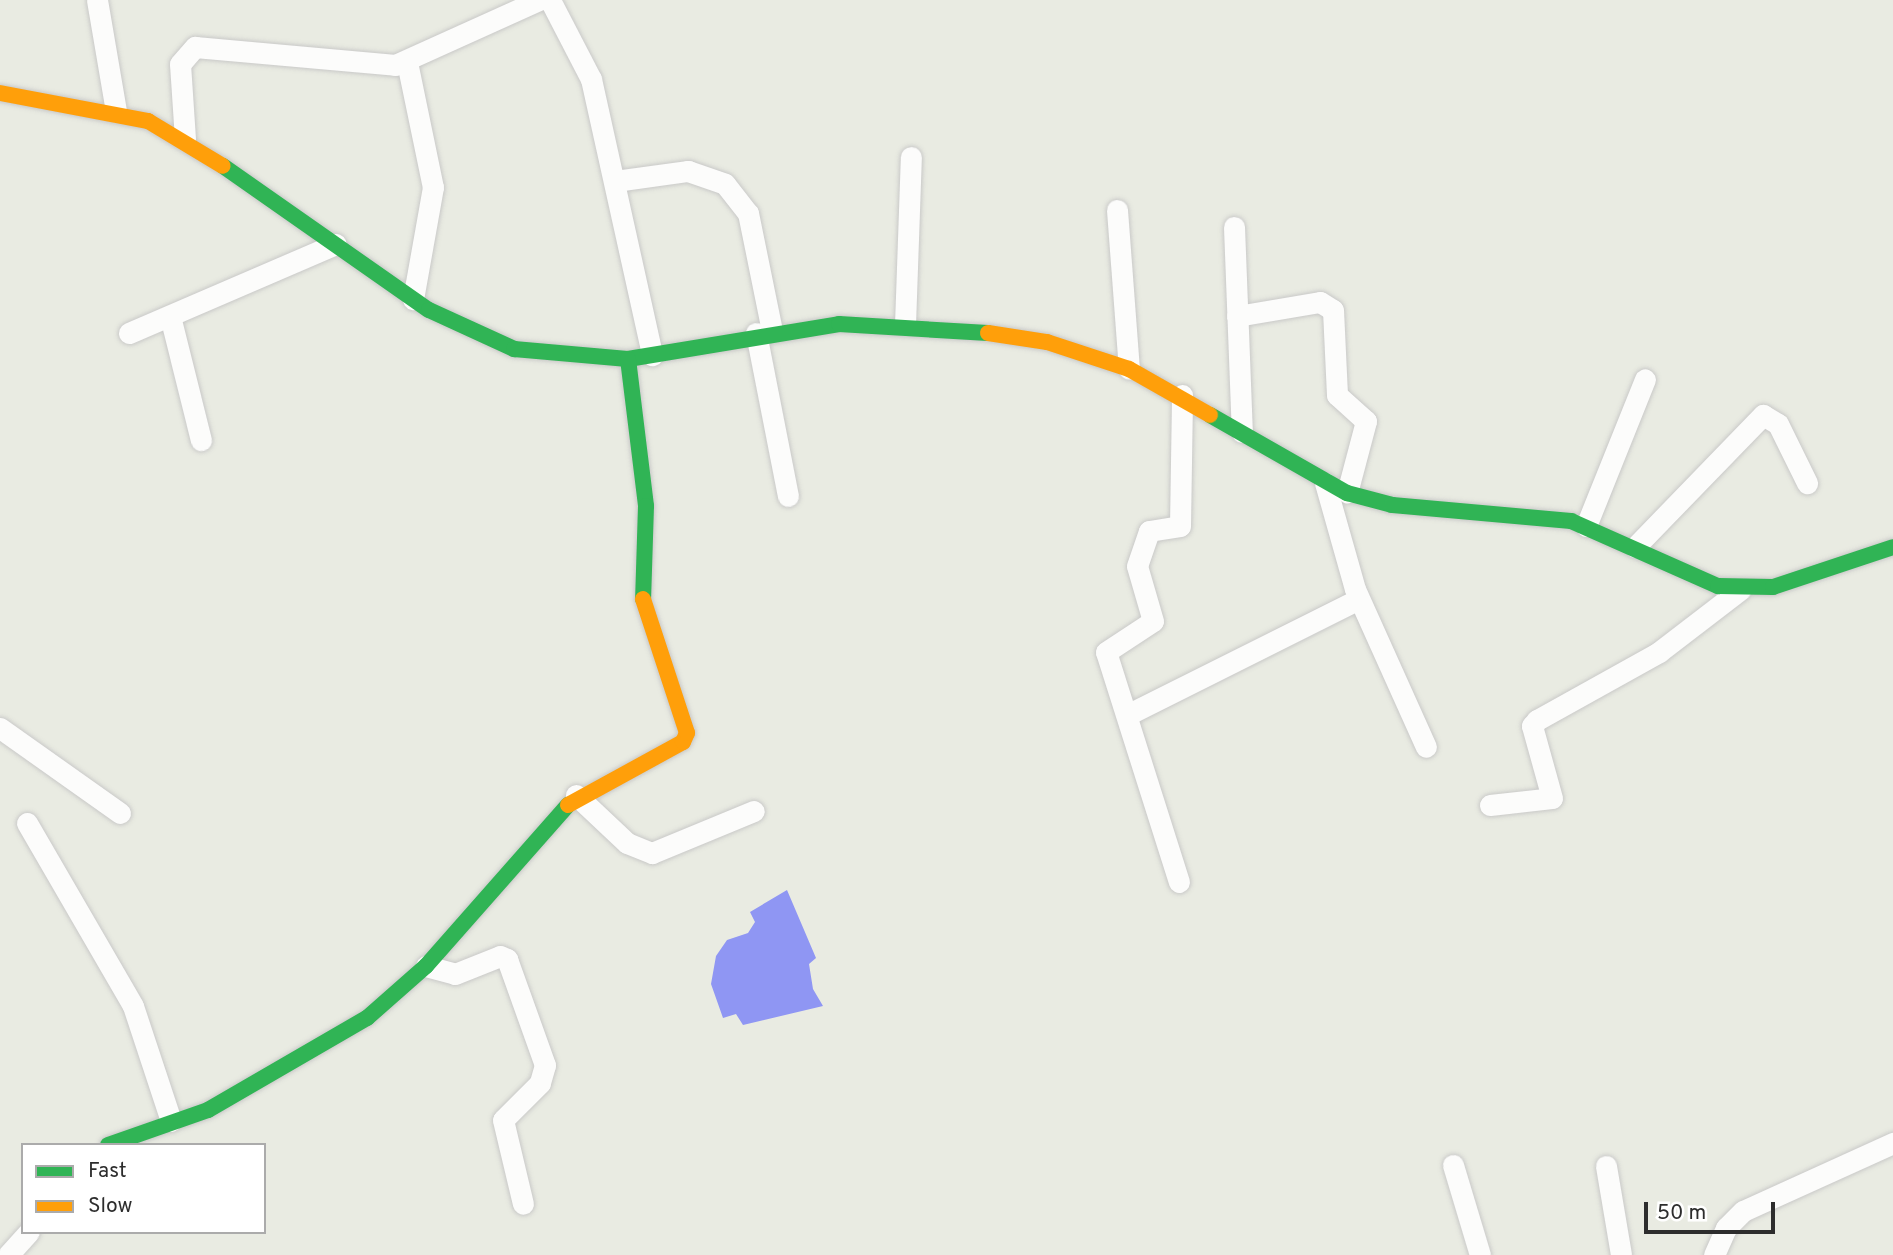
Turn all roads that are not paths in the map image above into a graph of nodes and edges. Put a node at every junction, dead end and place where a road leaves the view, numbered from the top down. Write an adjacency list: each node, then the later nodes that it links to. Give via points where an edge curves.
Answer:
1 (97, 0): 6 (street)
2 (539, 0): 4 (street)
3 (550, 0): 9 (street, via 591,79)
4 (407, 62): 7 (street, via 375,67 195,47 180,64); 13 (street, via 433,187)
5 (0, 93): 6 (street)
6 (116, 111): 7 (street)
7 (185, 139): 12 (street)
8 (911, 157): 16 (street)
9 (615, 181): 17 (street, via 688,171 725,184 748,213); 19 (street)
10 (1117, 210): 21 (street)
11 (1234, 227): 15 (street)
12 (336, 244): 13 (street); 14 (street)
13 (413, 299): 20 (street, via 514,349)
14 (170, 316): 18 (street); 25 (street)
15 (1237, 316): 24 (street); 28 (street, via 1320,302 1333,310 1337,394 1366,421)
16 (905, 325): 17 (street); 21 (street, via 1047,342)
17 (764, 332): 19 (street); 29 (street)
18 (129, 333)
19 (652, 355): 20 (street)
20 (628, 359): 38 (street, via 646,506 640,594 687,733 683,742)
21 (1129, 369): 23 (street)
22 (1645, 379): 30 (street)
23 (1182, 395): 24 (street); 35 (street, via 1180,526 1149,531 1137,566 1153,621 1106,652)
24 (1242, 432): 26 (street)
25 (201, 440)
26 (1325, 483): 28 (street); 34 (street)
27 (1807, 483): 31 (street, via 1778,424 1763,415)
28 (1347, 493): 30 (street, via 1392,505)
29 (788, 496)
30 (1586, 526): 31 (street)
31 (1635, 547): 33 (street, via 1694,577)
32 (1893, 547): 33 (street, via 1773,587)
33 (1741, 589): 39 (street, via 1659,652 1537,720 1532,726 1552,798)
34 (1359, 599): 35 (street); 37 (street)
35 (1127, 715): 43 (street)
36 (0, 728): 41 (street)
37 (1426, 747)
38 (576, 795): 40 (street, via 627,844 652,853); 44 (street)
39 (1490, 805)
40 (754, 811)
41 (120, 813)
42 (27, 823): 45 (street, via 133,1006)
43 (1179, 882)
44 (426, 966): 45 (street, via 316,1052 208,1110); 50 (street, via 455,974 500,956 508,959 545,1065 540,1083 503,1120)
45 (171, 1121): 46 (street)
46 (113, 1143)
47 (1893, 1143): 55 (street, via 1743,1210 1726,1228)
48 (1453, 1165): 53 (street)
49 (1606, 1166): 54 (street)
50 (523, 1204)
51 (27, 1234): 52 (street)
52 (10, 1254)
53 (1480, 1255)
54 (1621, 1255)
55 (1714, 1255)

